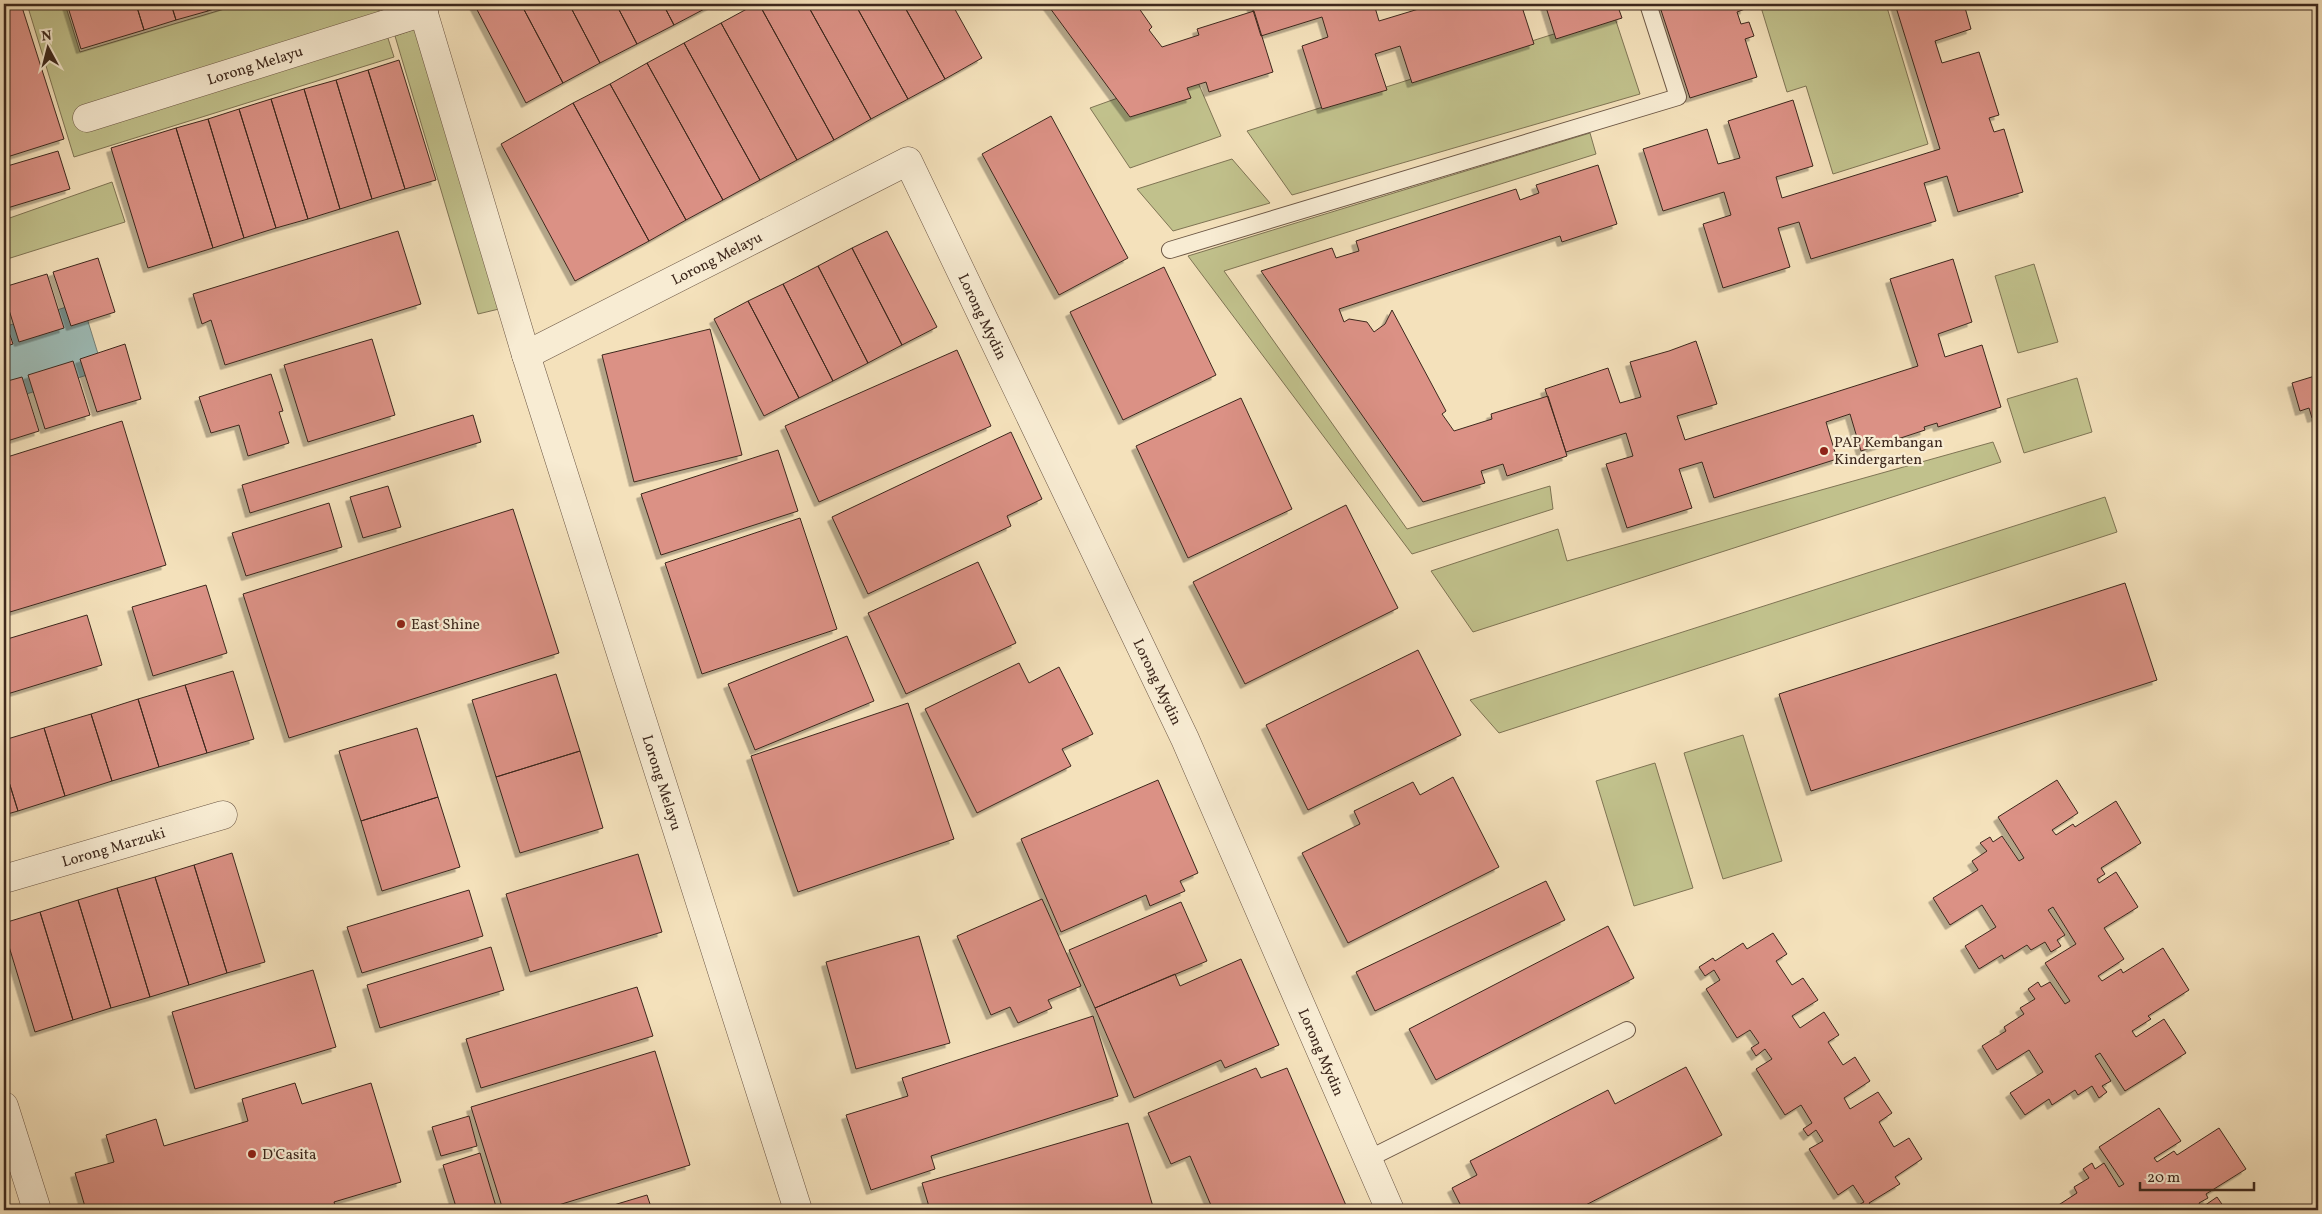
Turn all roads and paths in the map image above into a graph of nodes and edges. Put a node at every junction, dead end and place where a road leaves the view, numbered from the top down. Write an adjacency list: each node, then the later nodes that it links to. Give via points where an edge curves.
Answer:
1 (1648, 4): 5 (lane, via 1678,97)
2 (422, 8): 3 (street, Lorong Melayu); 6 (street, Lorong Melayu)
3 (87, 118)
4 (908, 161): 6 (street, Lorong Melayu); 11 (street, Lorong Mydin, via 1185,739)
5 (1170, 250)
6 (526, 355): 13 (street, Lorong Melayu)
7 (223, 815): 8 (street, Lorong Marzuki)
8 (4, 879)
9 (1627, 1030): 11 (lane)
10 (4, 1106): 12 (street)
11 (1368, 1159): 14 (street, Lorong Mydin)
12 (37, 1210)
13 (798, 1210)
14 (1390, 1210)

